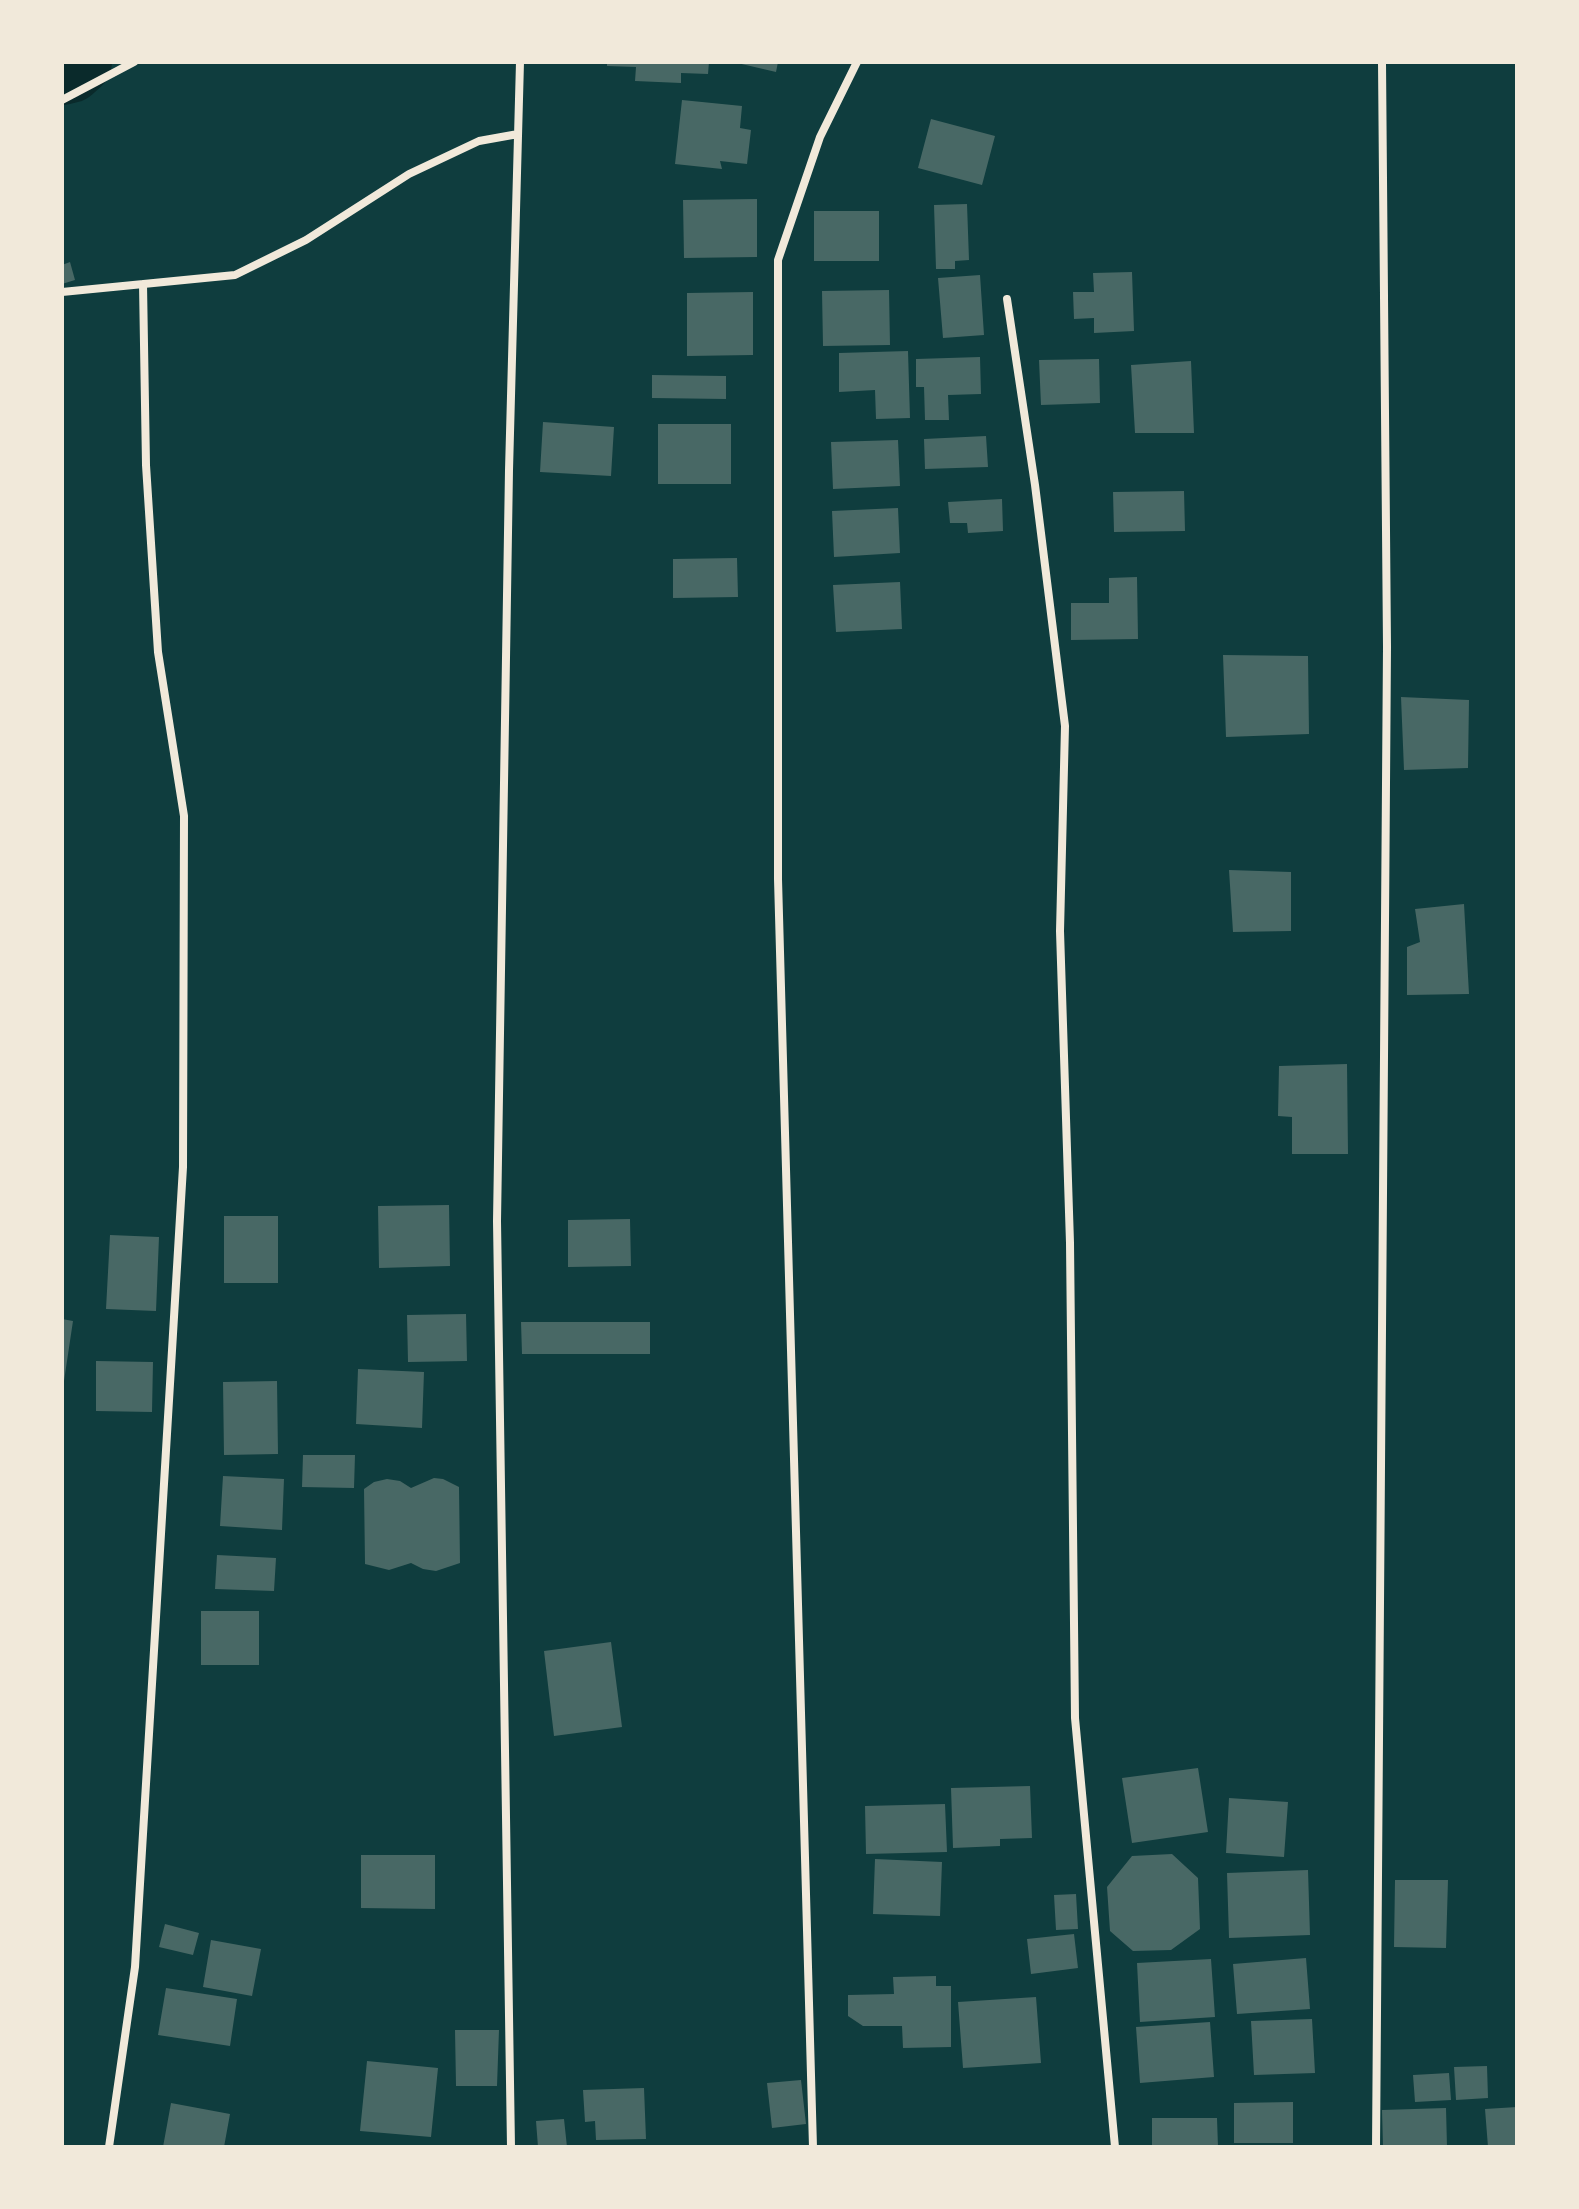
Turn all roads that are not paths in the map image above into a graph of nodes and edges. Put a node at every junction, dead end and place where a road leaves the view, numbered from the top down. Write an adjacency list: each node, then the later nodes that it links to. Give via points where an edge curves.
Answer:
1 (134, 62): 5 (street)
2 (520, 62): 6 (street)
3 (857, 62): 12 (street, via 820,137 778,260 778,879)
4 (1382, 62): 14 (street, via 1387,663)
5 (62, 100)
6 (518, 134): 7 (street, via 479,141 409,174 306,240 235,275); 11 (street, via 497,1221)
7 (143, 284): 8 (street); 10 (street, via 146,465 158,652 184,816 183,1167 135,1967)
8 (62, 292)
9 (1007, 299): 13 (street, via 1065,726 1060,931 1070,1243 1075,1718)
10 (109, 2147)
11 (511, 2147)
12 (813, 2147)
13 (1115, 2147)
14 (1376, 2147)

